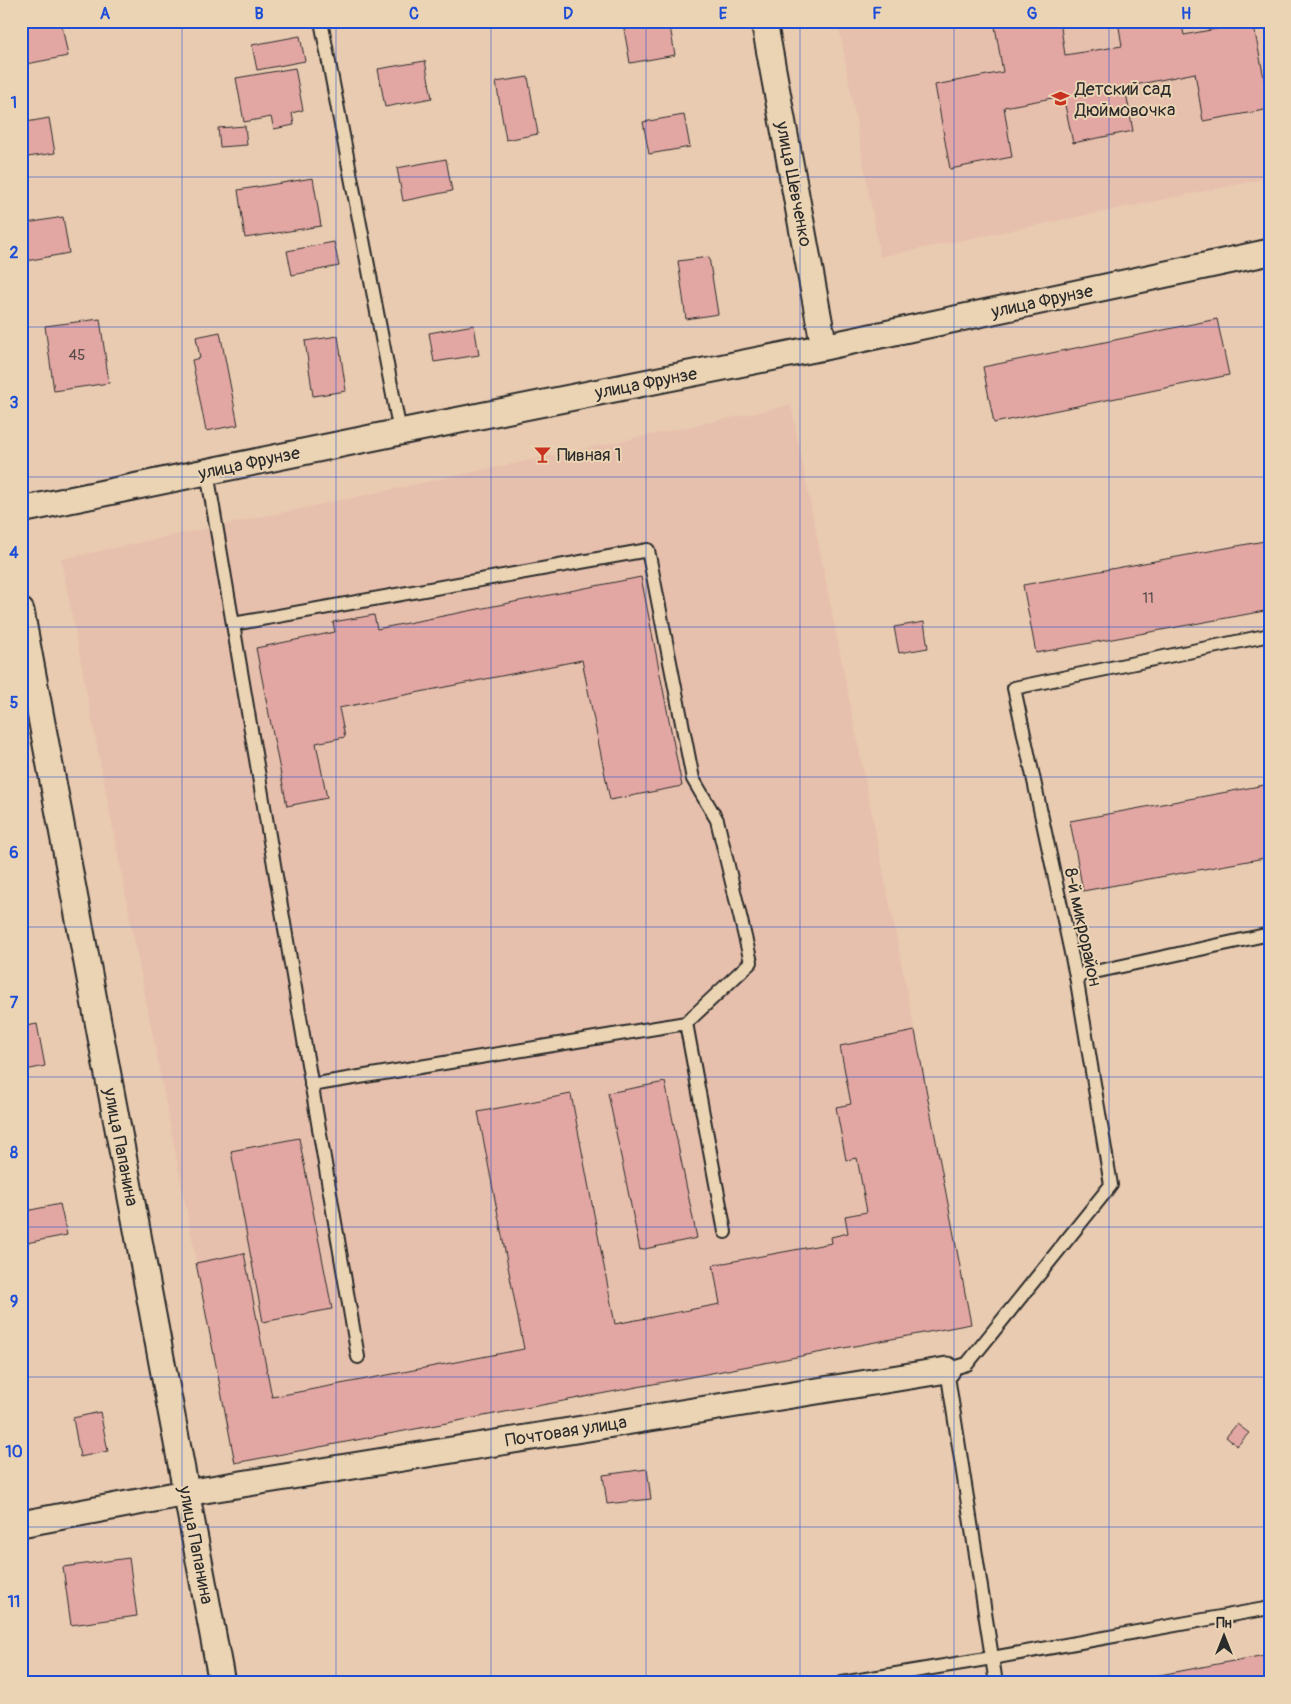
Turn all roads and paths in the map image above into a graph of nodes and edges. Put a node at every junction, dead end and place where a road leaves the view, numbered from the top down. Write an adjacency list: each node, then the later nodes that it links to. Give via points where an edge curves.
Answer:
1 (321, 21): 5 (lane)
2 (764, 21): 4 (street, улица Шевченко)
3 (1270, 252): 4 (street, улица Фрунзе)
4 (824, 347): 5 (street, улица Фрунзе)
5 (400, 432): 6 (street, улица Фрунзе)
6 (207, 472): 7 (street, улица Фрунзе); 9 (lane)
7 (21, 510)
8 (21, 611): 18 (street, улица Папанина)
9 (233, 624): 13 (lane, via 648,550 693,779 717,820 751,962); 14 (lane)
10 (1270, 635): 12 (lane, 8-й микрорайон, via 1014,688)
11 (1270, 934): 12 (lane)
12 (1076, 976): 17 (lane, 8-й микрорайон, via 1111,1185 967,1364)
13 (686, 1023): 14 (lane); 15 (lane)
14 (311, 1085): 16 (lane)
15 (725, 1232)
16 (358, 1357)
17 (947, 1370): 18 (street, Почтовая улица); 21 (lane)
18 (186, 1493): 19 (street, Почтовая улица); 22 (street, улица Папанина)
19 (21, 1524)
20 (1270, 1608): 21 (lane)
21 (992, 1658): 23 (lane); 24 (lane)
22 (222, 1683)
23 (842, 1683)
24 (996, 1683)

